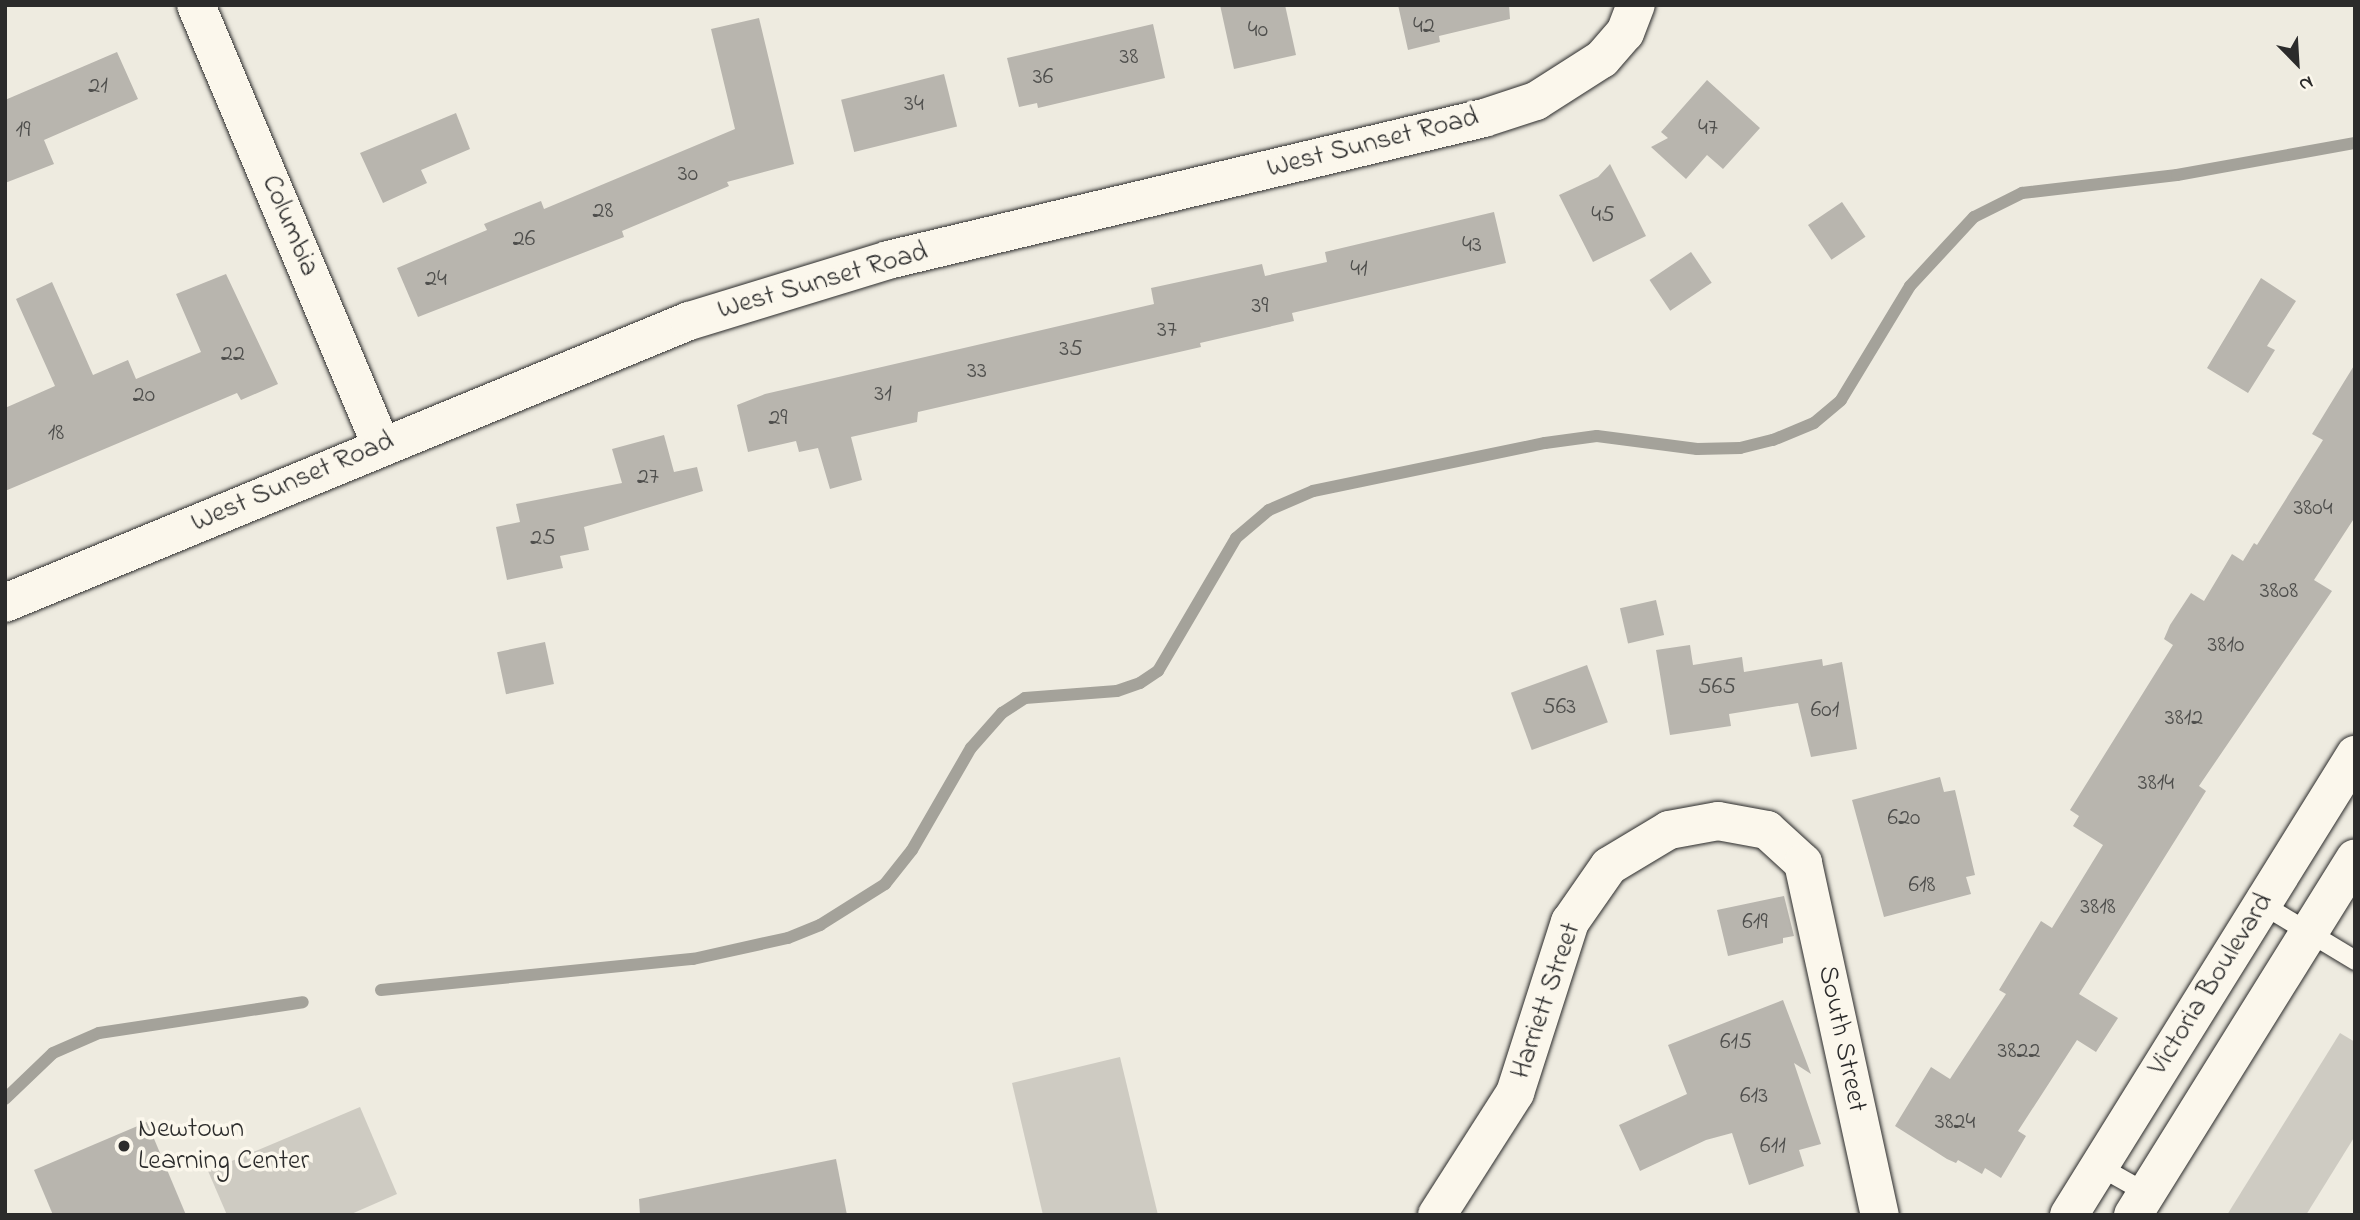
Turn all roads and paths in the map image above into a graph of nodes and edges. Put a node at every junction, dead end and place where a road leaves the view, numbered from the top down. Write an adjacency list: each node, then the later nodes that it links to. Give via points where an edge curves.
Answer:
1 (196, 5): 3 (street, Columbia)
2 (1636, 5): 3 (street, West Sunset Road, via 1625,33 1602,59 1536,101 1484,118 888,260 801,285 689,321)
3 (382, 447): 4 (street, West Sunset Road)
4 (5, 603)
5 (2355, 755): 8 (street, Victoria Boulevard)
6 (2355, 858): 9 (street, Victoria Boulevard)
7 (1803, 863): 13 (street, Harriett Street, via 1767,830 1718,821 1669,830 1609,866 1570,922 1515,1093); 14 (street, South Street)
8 (2262, 904): 9 (lane); 11 (street, Victoria Boulevard)
9 (2309, 932): 10 (lane); 12 (street, Victoria Boulevard)
10 (2355, 960)
11 (2099, 1166): 12 (lane); 15 (street, Victoria Boulevard)
12 (2140, 1204)
13 (1437, 1215)
14 (1880, 1215)
15 (2069, 1215)

